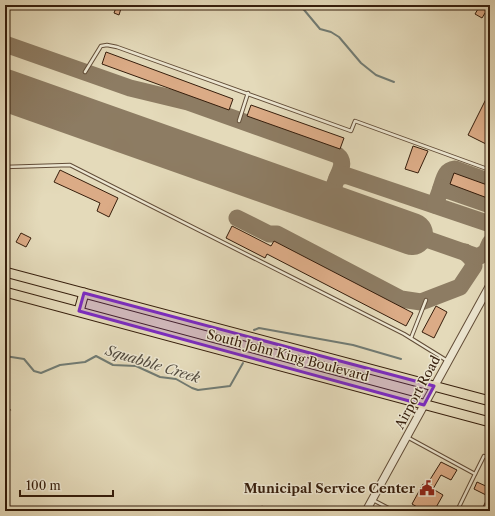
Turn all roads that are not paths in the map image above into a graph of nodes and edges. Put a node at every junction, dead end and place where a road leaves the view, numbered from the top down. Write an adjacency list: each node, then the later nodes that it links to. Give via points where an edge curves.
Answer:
1 (85, 72): 2 (lane, via 101,46 106,45)
2 (248, 93): 3 (lane); 5 (lane, via 351,131 355,121)
3 (239, 121)
4 (5, 167): 12 (lane, via 70,165)
5 (490, 170)
6 (5, 272): 9 (main road, South John King Boulevard)
7 (490, 285): 13 (street, Airport Road)
8 (5, 292): 11 (main road, South John King Boulevard)
9 (84, 293): 11 (main road); 14 (main road, South John King Boulevard)
10 (426, 300): 12 (lane)
11 (79, 311): 16 (main road, South John King Boulevard)
12 (411, 338): 13 (lane)
13 (448, 361): 14 (street, Airport Road)
14 (434, 386): 15 (main road, South John King Boulevard); 16 (street, Airport Road)
15 (490, 401)
16 (424, 405): 17 (main road, South John King Boulevard); 18 (street, Airport Road)
17 (490, 422)
18 (407, 437): 20 (lane); 21 (street, Airport Road)
19 (490, 459): 20 (lane, via 484,456)
20 (475, 474): 26 (lane)
21 (372, 500): 24 (street, Airport Road); 25 (lane)
22 (261, 511): 23 (lane, via 262,508)
23 (269, 511)
24 (366, 511)
25 (394, 511)
26 (457, 511)

